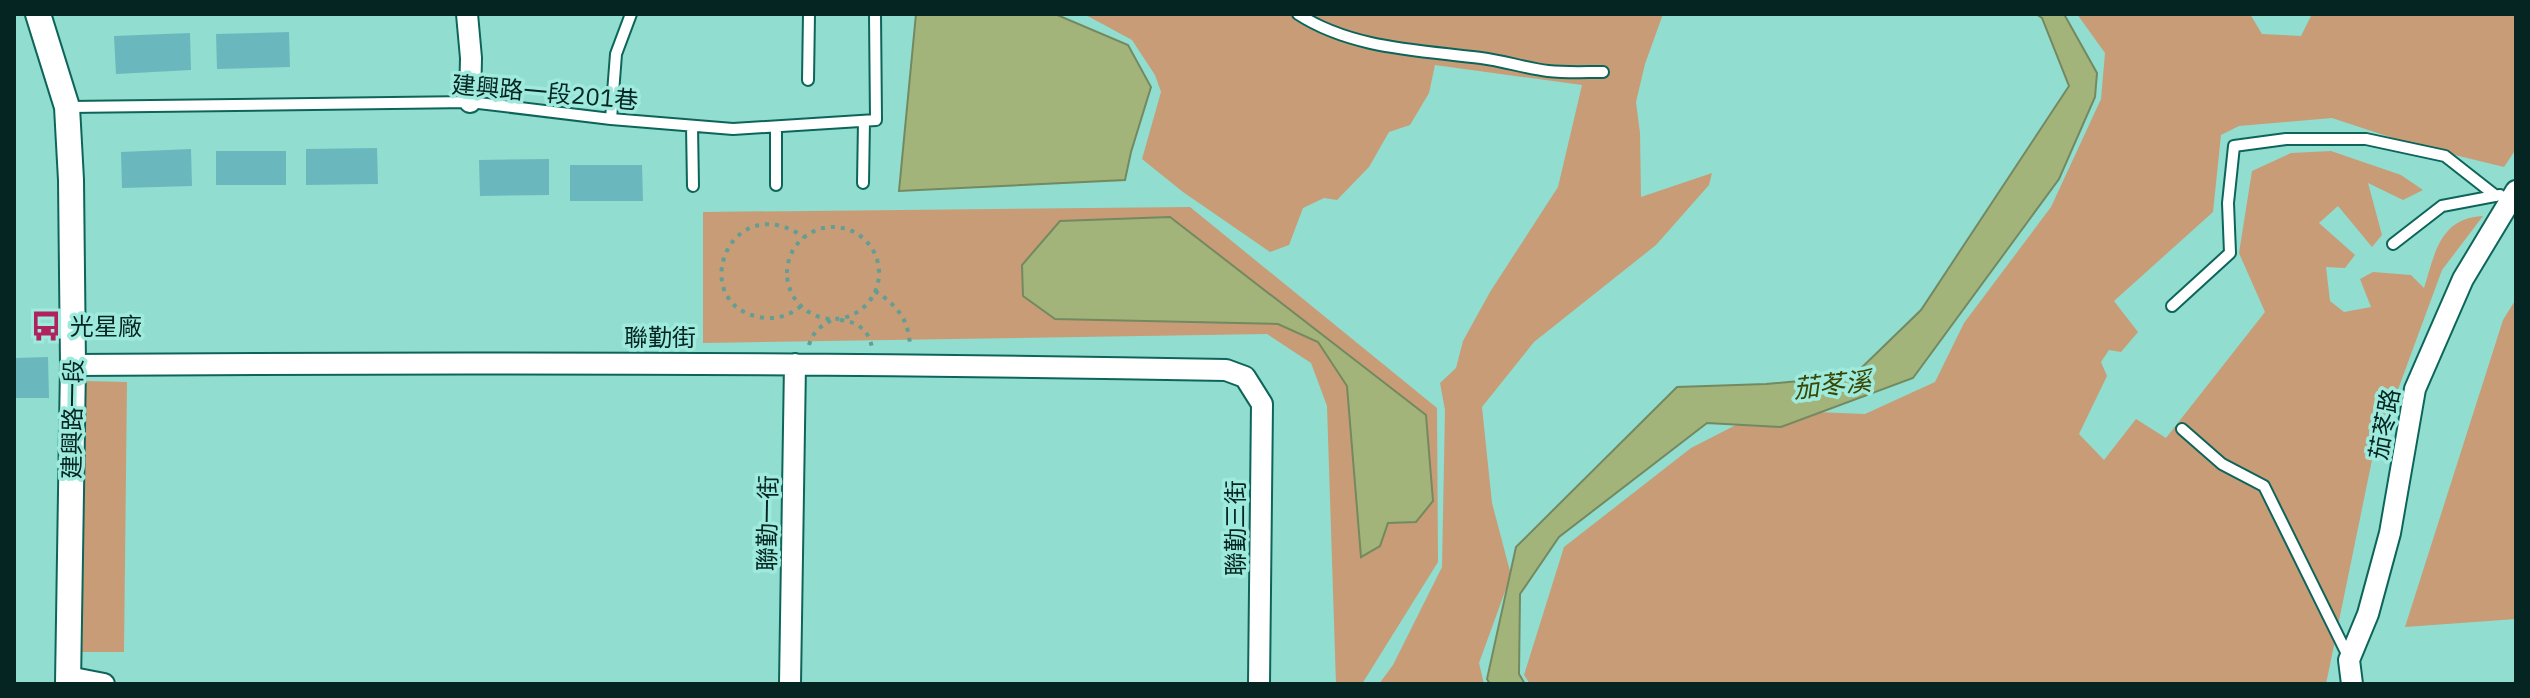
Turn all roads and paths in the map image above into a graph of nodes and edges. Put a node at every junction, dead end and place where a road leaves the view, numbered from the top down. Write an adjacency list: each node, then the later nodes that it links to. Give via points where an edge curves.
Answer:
1 (38, 14): 10 (street, 建興路一段)
2 (467, 14): 9 (street)
3 (631, 14): 11 (lane, via 616,54)
4 (809, 14): 8 (lane)
5 (875, 14): 12 (lane, 建興路一段201巷, via 876,120)
6 (1298, 14): 7 (lane, via 1381,46 1547,71)
7 (1603, 72)
8 (808, 80)
9 (470, 102): 10 (lane, 建興路一段201巷); 11 (lane, 建興路一段201巷)
10 (67, 107): 28 (street, 建興路一段)
11 (611, 119): 13 (lane, 建興路一段201巷)
12 (864, 121): 14 (lane, 建興路一段201巷); 15 (lane)
13 (692, 126): 14 (lane, 建興路一段201巷); 17 (lane)
14 (776, 127): 16 (lane)
15 (863, 183)
16 (776, 185)
17 (693, 186)
18 (2509, 193): 20 (lane, via 2442,206); 23 (lane, via 2445,156 2366,139 2286,139 2234,146 2230,253); 31 (street, 茄苳路, via 2463,279 2415,389 2390,533)
19 (804, 237): 21 (path, via 825,227 855,231 876,255 880,270); 22 (path, via 790,256 787,271 788,286); 22 (path, via 779,224 747,228 725,250 721,265 727,295 750,315 780,317)
20 (2393, 244)
21 (875, 291): 24 (path, via 861,310); 27 (path, via 902,314)
22 (801, 306): 24 (path)
23 (2172, 306)
24 (833, 319): 25 (path, via 812,336); 26 (path, via 852,321 865,330 872,344)
25 (802, 363): 26 (street, 聯勤街); 28 (street, 聯勤街); 34 (street, 聯勤一街)
26 (872, 364): 27 (street, 聯勤街)
27 (911, 364): 29 (street, 聯勤街, via 1226,370)
28 (73, 365): 32 (street, 建興路一段)
29 (1245, 377): 35 (street, 聯勤三街, via 1262,404)
30 (2182, 429): 31 (lane, via 2222,464 2264,486)
31 (2349, 660): 36 (street, 茄苳路)
32 (68, 680): 33 (street)
33 (104, 684)
34 (790, 684)
35 (1259, 684)
36 (2352, 684)

